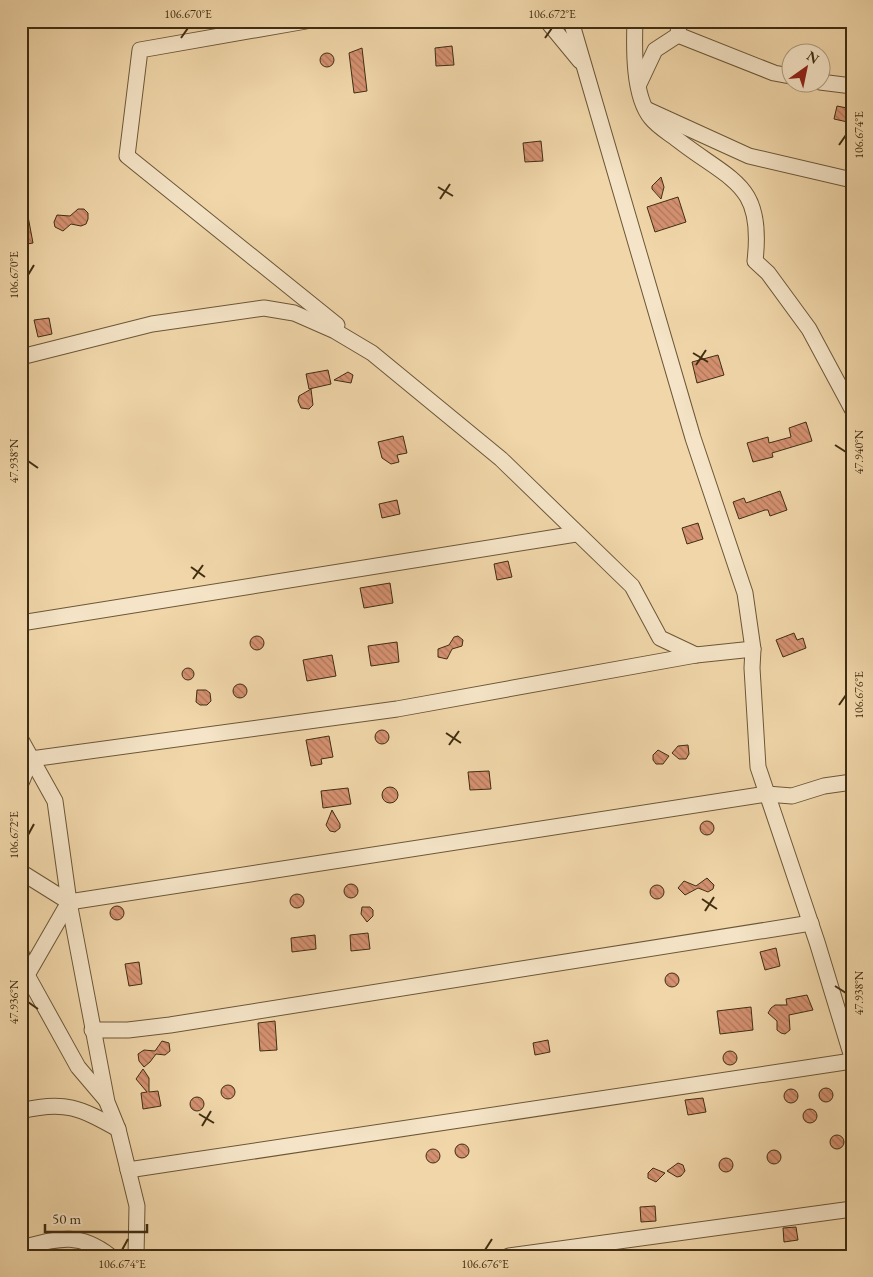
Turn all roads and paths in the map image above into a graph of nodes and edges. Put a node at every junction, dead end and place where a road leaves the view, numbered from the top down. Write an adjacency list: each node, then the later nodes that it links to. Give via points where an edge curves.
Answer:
1 (306, 21): 13 (street, via 140,50 126,156)
2 (547, 21): 6 (street)
3 (571, 21): 6 (street)
4 (636, 21): 10 (street)
5 (679, 28): 7 (street); 10 (street, via 655,50)
6 (585, 67): 18 (street, via 694,438 745,593)
7 (780, 74)
8 (830, 83): 9 (street)
9 (852, 86)
10 (638, 88): 11 (street)
11 (645, 108): 12 (street, via 749,156); 15 (street, via 662,129 734,180 751,199 758,234 755,261 768,273 809,329)
12 (852, 180)
13 (372, 353): 14 (street, via 335,330 294,313 264,308 152,324); 16 (street, via 501,458)
14 (21, 357)
15 (852, 409)
16 (576, 534): 17 (street); 19 (street, via 632,586 660,638)
17 (21, 623)
18 (753, 649): 19 (street); 25 (street, via 758,767)
19 (696, 655): 22 (street, via 397,709)
20 (21, 740): 22 (street)
21 (21, 746): 22 (street)
22 (26, 756): 24 (street); 27 (street, via 55,801)
23 (852, 782): 25 (street, via 792,796)
24 (21, 783)
25 (767, 794): 27 (street); 28 (street)
26 (21, 872): 27 (street)
27 (69, 902): 30 (street); 31 (street)
28 (811, 923): 31 (street, via 170,1025); 32 (street)
29 (21, 953): 30 (street)
30 (24, 976): 33 (street, via 78,1067)
31 (92, 1030): 33 (street)
32 (852, 1059): 36 (street)
33 (107, 1102): 35 (street)
34 (21, 1110): 35 (street, via 58,1104 82,1109)
35 (118, 1129): 36 (street)
36 (128, 1170): 40 (street, via 136,1206)
37 (852, 1209): 41 (street)
38 (21, 1248): 39 (street, via 61,1238 79,1239 94,1244)
39 (110, 1256)
40 (136, 1256)
41 (508, 1256)

